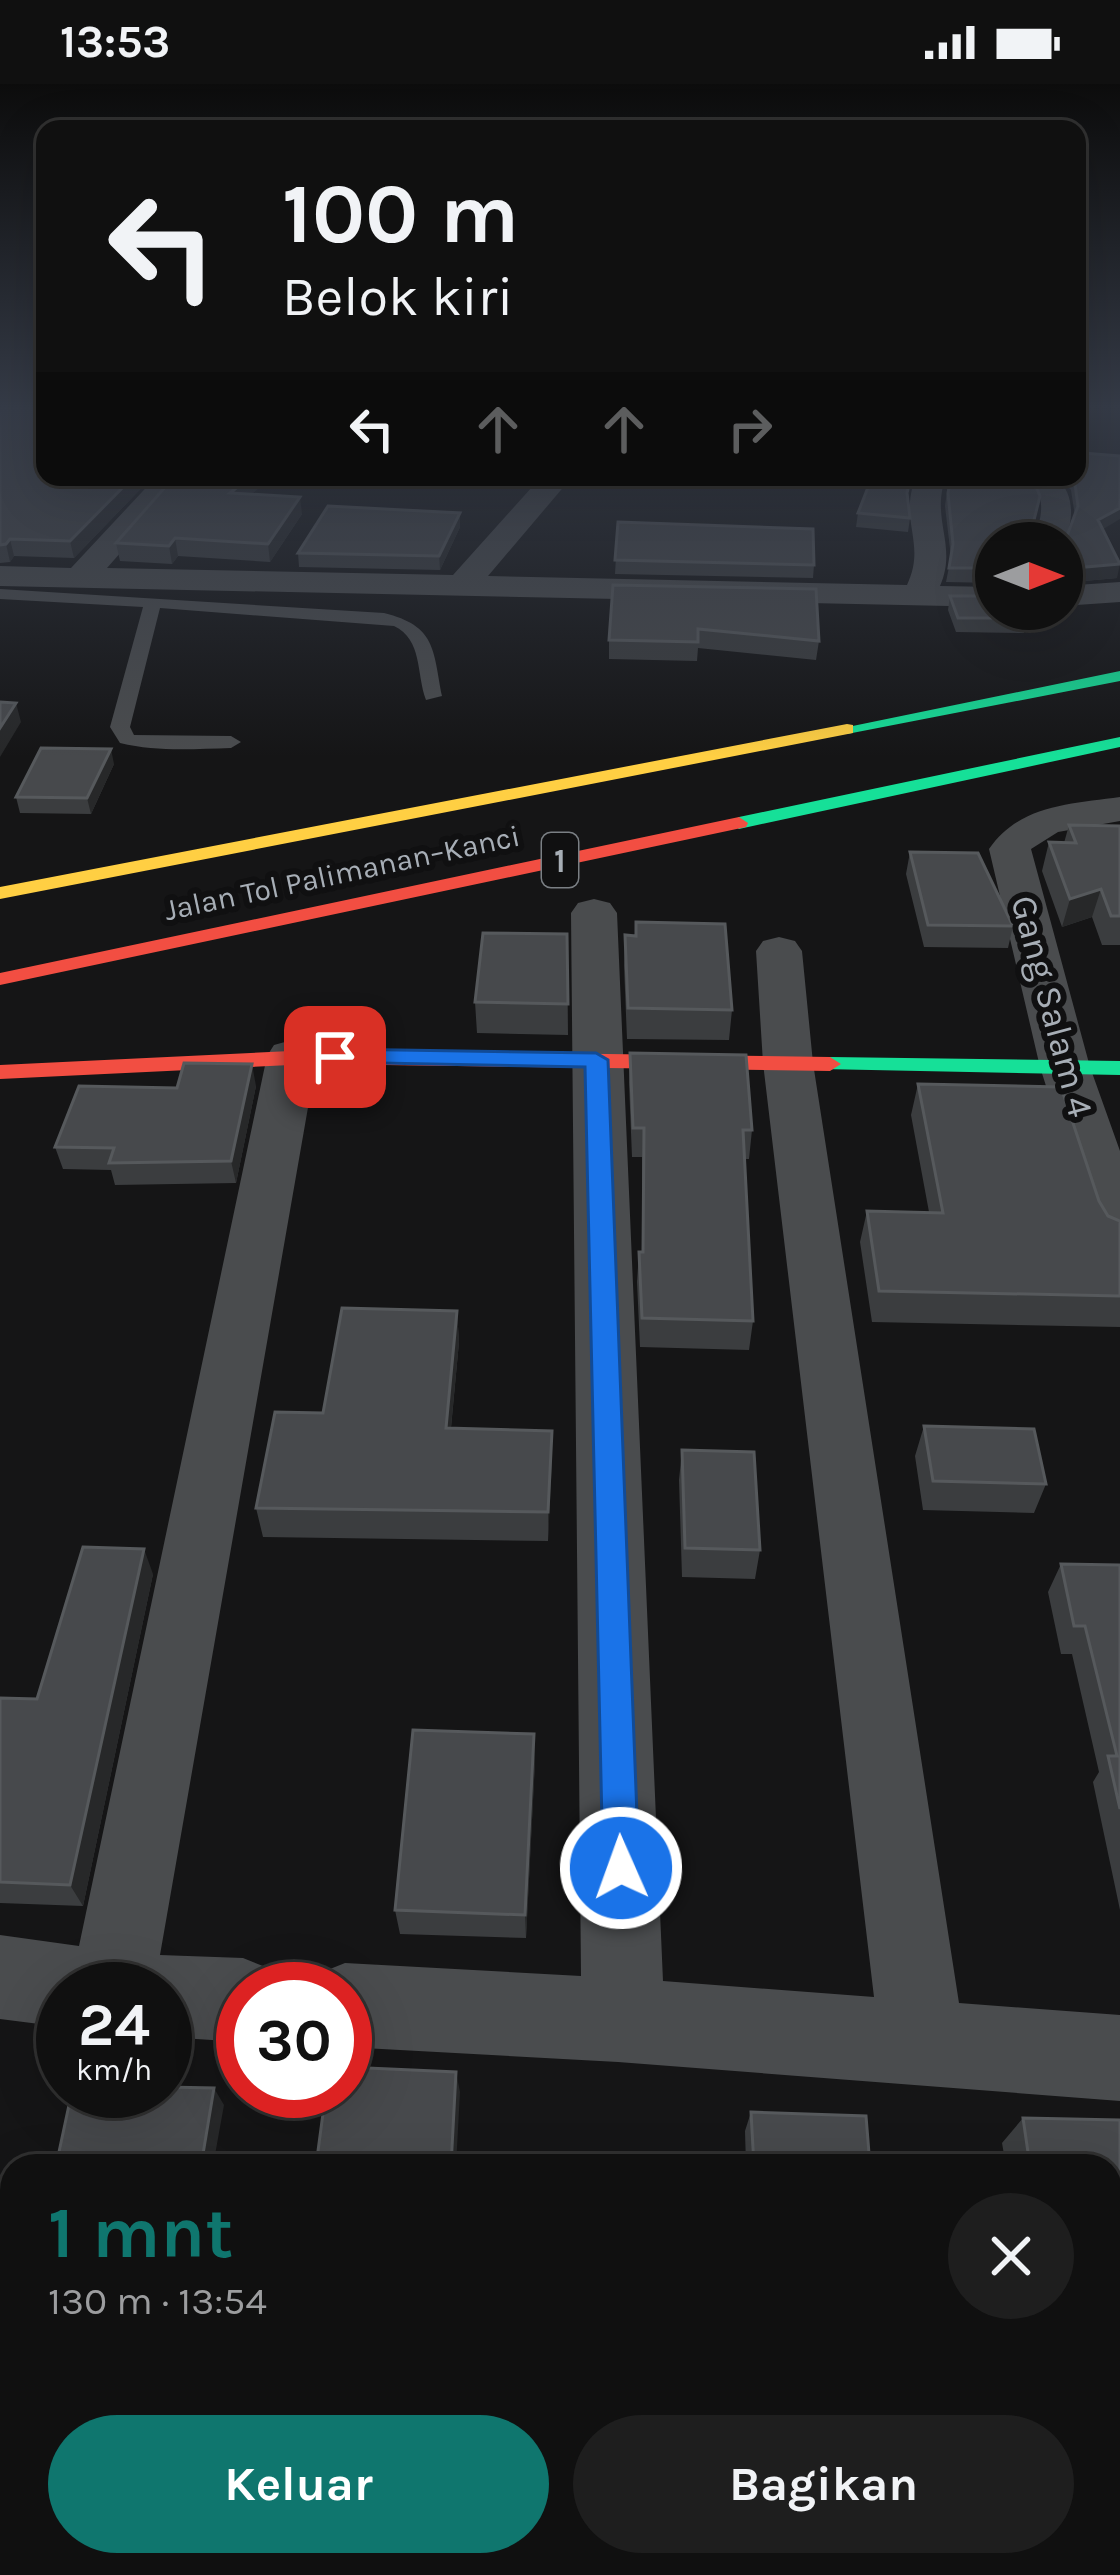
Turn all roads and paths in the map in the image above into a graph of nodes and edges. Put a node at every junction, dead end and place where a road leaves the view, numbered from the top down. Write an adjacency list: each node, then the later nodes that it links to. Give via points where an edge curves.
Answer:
1 (129, 524): 5 (street)
2 (516, 524): 6 (street)
3 (926, 524): 10 (street, via 934,562)
4 (0, 576): 5 (street)
5 (80, 578): 6 (street)
6 (461, 587): 10 (street)
7 (1120, 592): 9 (street)
8 (0, 594): 12 (lane)
9 (1083, 595)
10 (919, 596): 11 (street)
11 (975, 597)
12 (153, 603): 14 (lane, via 411,624 420,633); 15 (lane, via 120,727 127,739 150,744)
13 (1120, 676): 18 (main road, Jalan Tol Palimanan–Kanci / 1)
14 (433, 697)
15 (231, 742)
16 (1120, 742): 21 (main road, Jalan Tol Palimanan–Kanci / 1)
17 (1120, 809): 25 (street, Gang Salam 4, via 1036,825 1010,849)
18 (0, 893)
19 (594, 913): 23 (street)
20 (779, 951): 24 (street)
21 (0, 979)
22 (292, 1056): 23 (main road); 27 (main road); 29 (street)
23 (596, 1060): 24 (main road); 33 (street, via 624,1960)
24 (788, 1063): 25 (main road); 34 (street)
25 (1065, 1067): 26 (main road); 28 (street, Gang Salam 4)
26 (1120, 1068)
27 (0, 1072)
28 (1120, 1231)
29 (117, 1962)
30 (0, 1977): 31 (street)
31 (36, 1982)
32 (372, 2006): 33 (street)
33 (618, 2020): 34 (street)
34 (922, 2043): 35 (street)
35 (1120, 2059)

